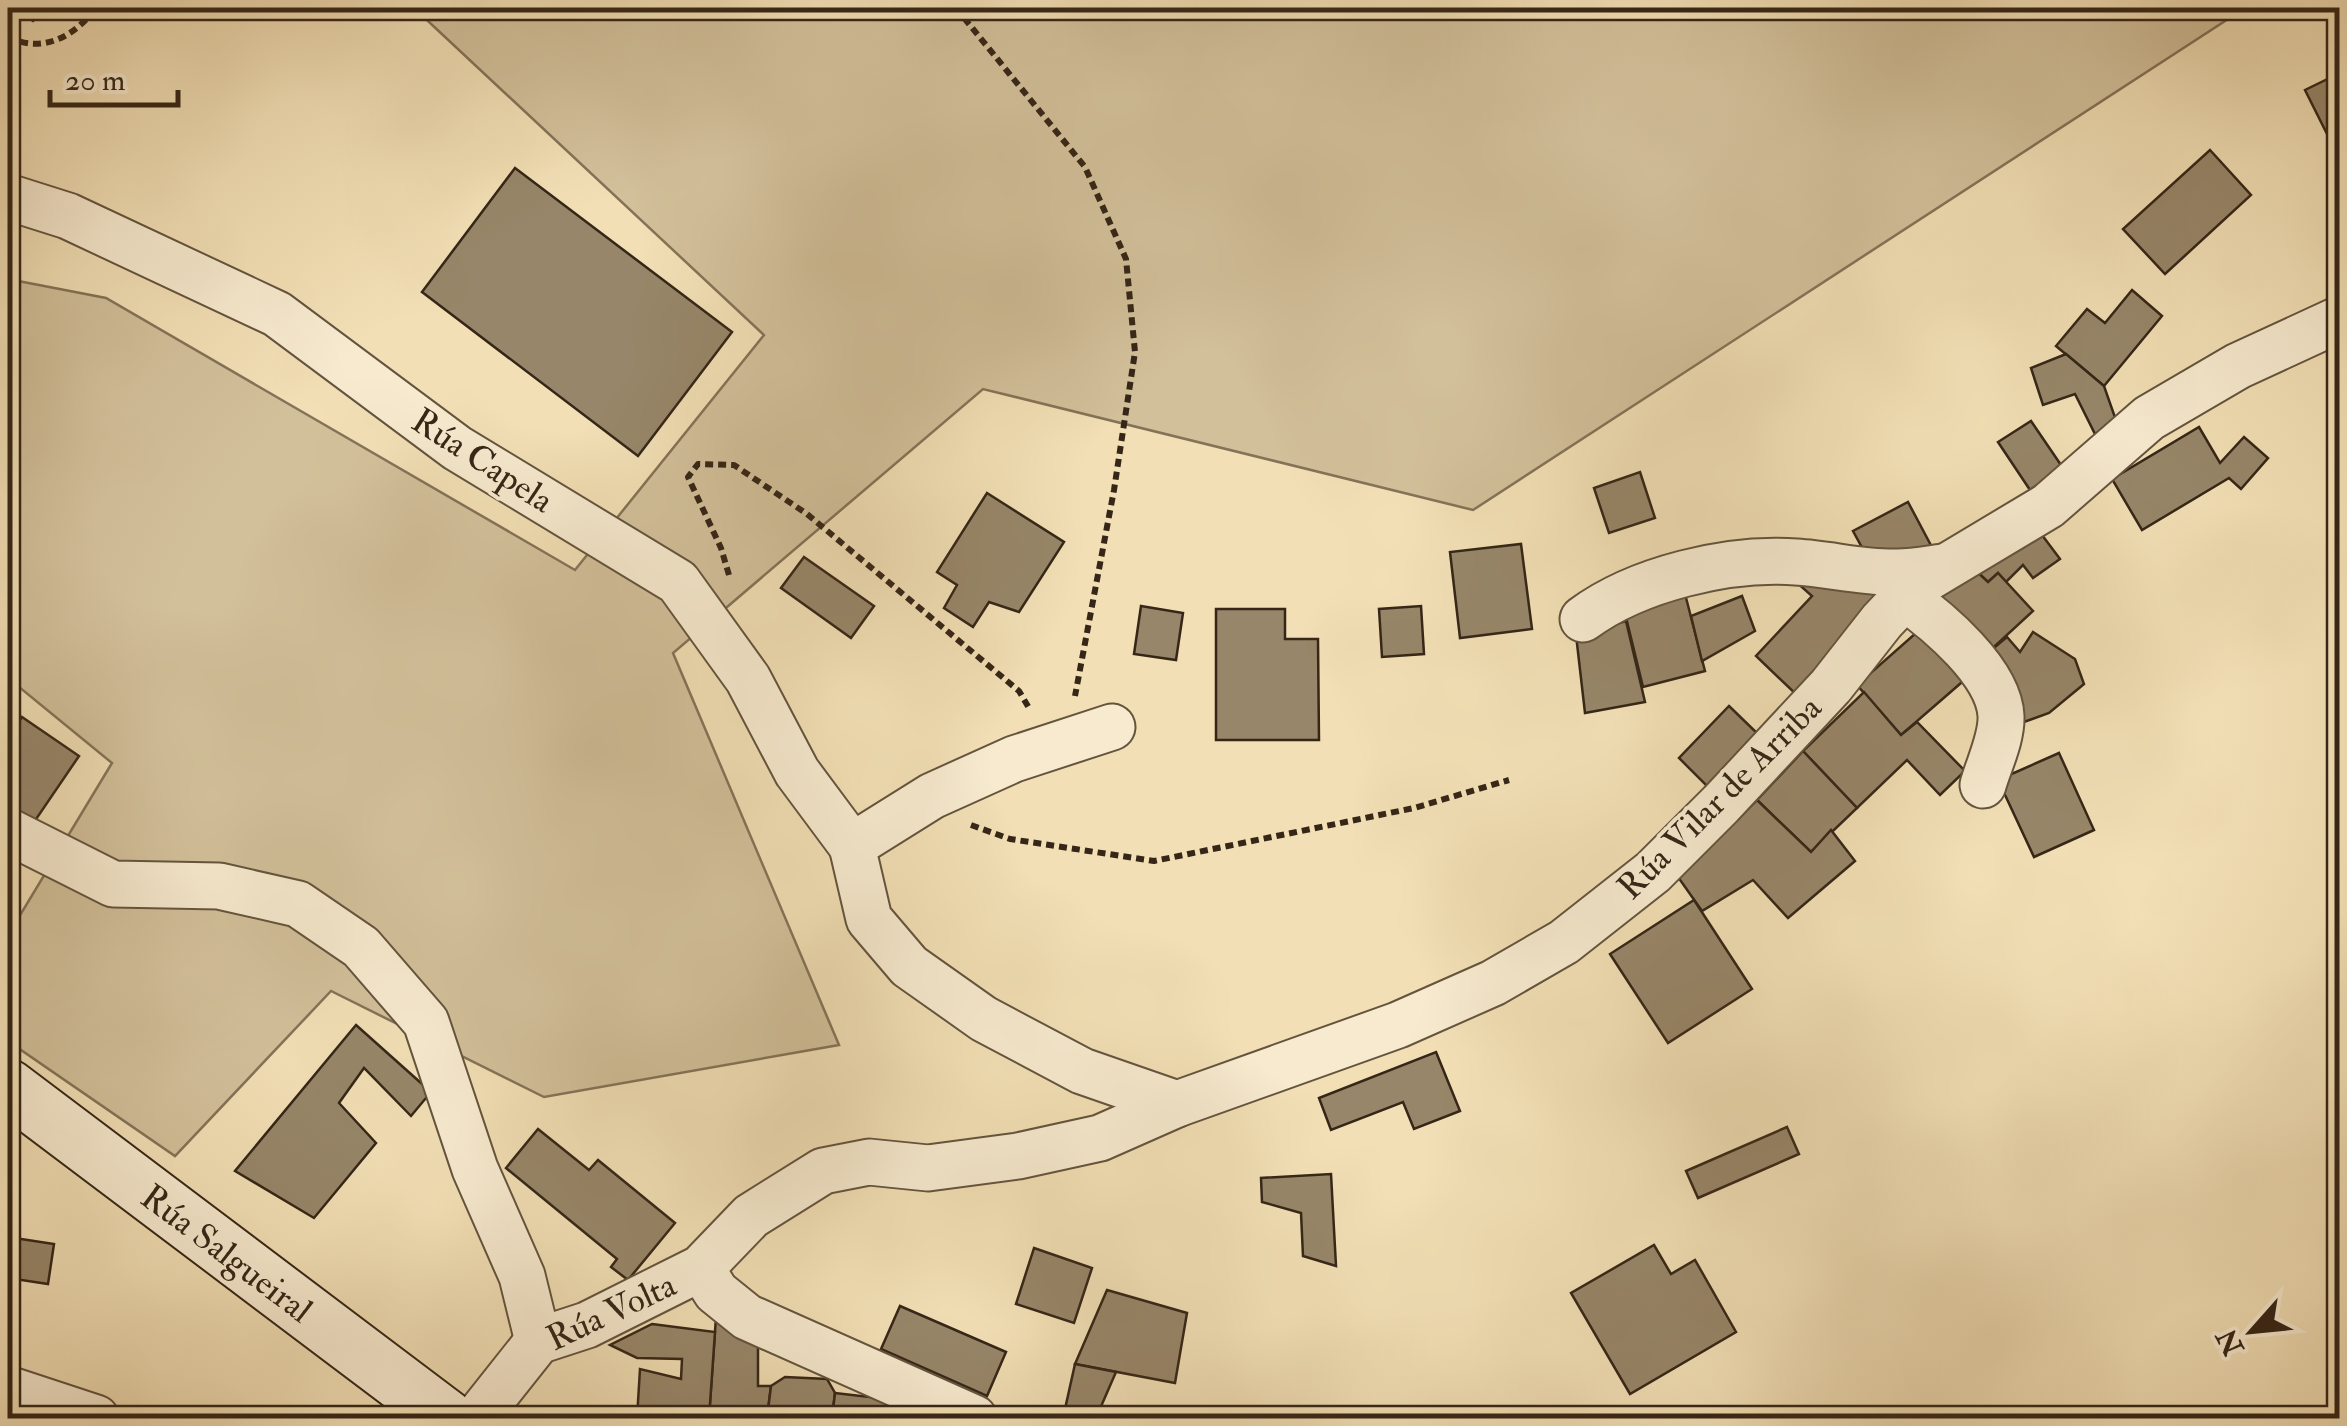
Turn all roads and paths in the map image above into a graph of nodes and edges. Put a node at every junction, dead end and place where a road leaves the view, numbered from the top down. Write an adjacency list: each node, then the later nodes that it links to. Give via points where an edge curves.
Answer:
1 (96, 8): 3 (path, via 56,42 26,46)
2 (956, 8): 11 (path, via 1085,167 1126,258 1135,352)
3 (8, 37)
4 (8, 198): 9 (street, Rúa Capela, via 68,216 276,314 457,448 678,582)
5 (2340, 319): 6 (street, Rúa Vilar de Arriba, via 2238,366 2149,418 2048,506)
6 (1944, 567): 7 (street, Rúa Vilar de Arriba); 8 (street, Rúa Vilar de Arriba, via 1895,572 1792,562 1706,570 1643,585)
7 (1904, 597): 13 (street, via 1962,648 1998,700 2002,720); 18 (street, Rúa Vilar de Arriba, via 1721,804 1653,872 1564,942 1494,983 1398,1025)
8 (1582, 619)
9 (723, 640): 11 (path, via 745,615 688,477 698,464 734,466 807,514 1019,691 1041,727); 16 (street, Rúa Capela, via 797,772)
10 (1112, 727): 11 (street)
11 (1063, 742): 14 (street)
12 (1509, 780): 14 (path, via 1414,808 1154,861 1010,839)
13 (1983, 785)
14 (918, 805): 16 (street)
15 (8, 832): 20 (street, via 114,884 218,886 298,904 361,947 426,1022 475,1169 522,1276)
16 (852, 846): 18 (street, via 869,920 910,966 984,1018 1082,1071)
17 (8, 1087): 23 (street, Rúa Salgueiral)
18 (1177, 1104): 19 (street, Rúa Vilar de Arriba, via 1100,1138 1018,1156 928,1168 869,1162 824,1171 751,1216)
19 (700, 1268): 20 (street, Rúa Volta, via 622,1309); 25 (street, Rúa Volta, via 746,1317)
20 (538, 1341): 24 (street, Rúa Volta)
21 (8, 1389): 22 (street)
22 (96, 1418)
23 (446, 1418)
24 (478, 1418)
25 (974, 1418)

